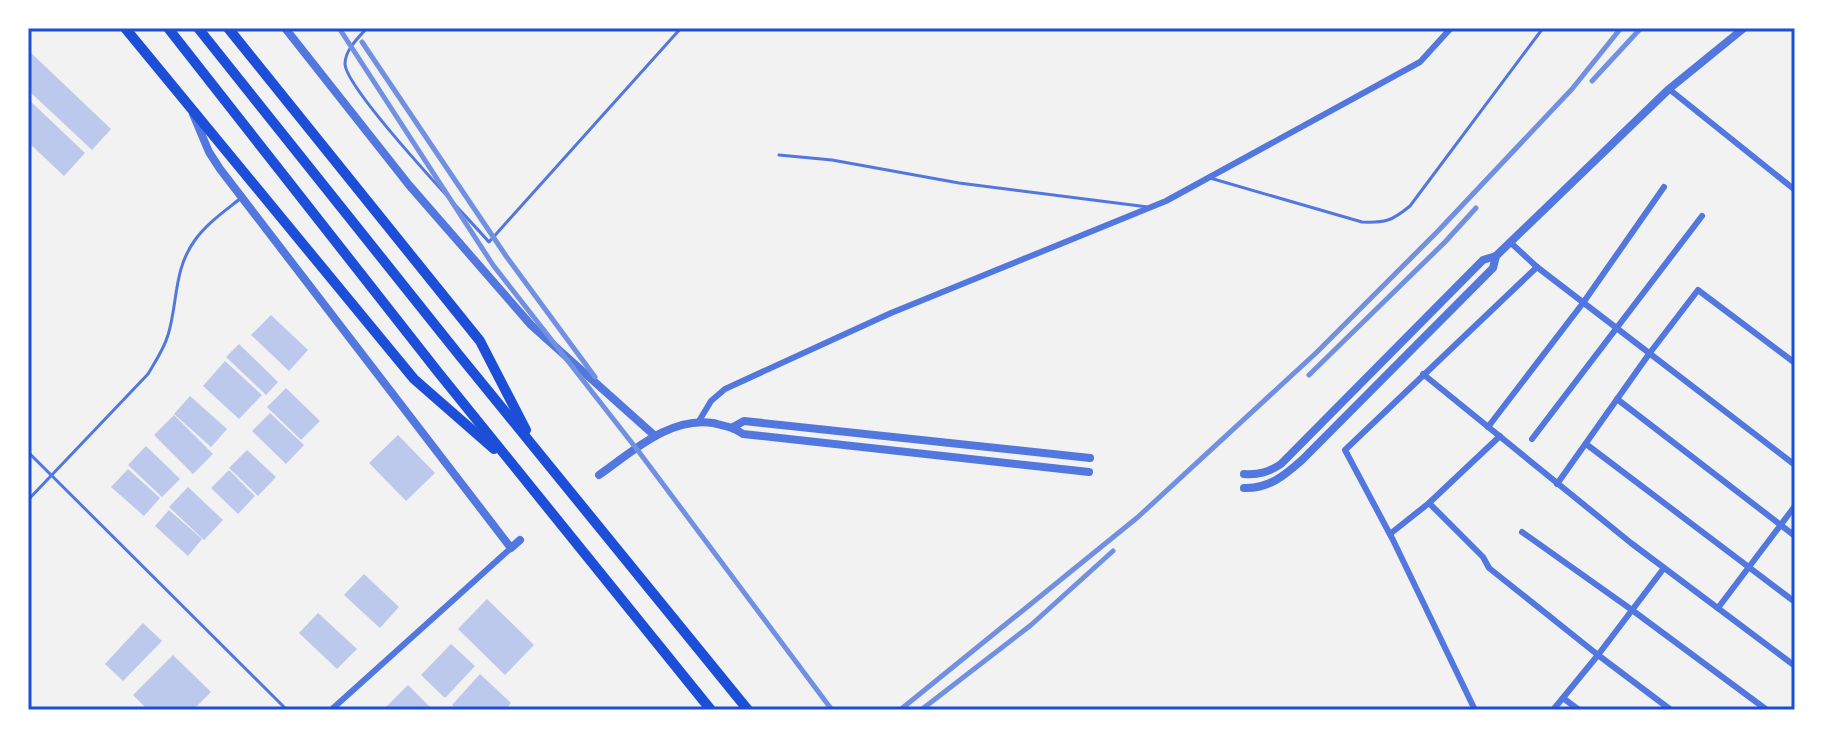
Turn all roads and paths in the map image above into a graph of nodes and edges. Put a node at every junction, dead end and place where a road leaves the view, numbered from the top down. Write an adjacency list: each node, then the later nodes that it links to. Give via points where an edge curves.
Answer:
1 (125, 28): 14 (main road)
2 (168, 28): 42 (main road)
3 (198, 28): 38 (main road)
4 (228, 28): 38 (main road, via 480,341)
5 (285, 28): 34 (street, via 409,185 531,325)
6 (367, 28): 7 (lane, via 346,56 351,80 489,242)
7 (681, 28)
8 (1445, 28): 12 (lane)
9 (1451, 28): 12 (street)
10 (1543, 28): 16 (lane, via 1396,218 1362,222)
11 (1744, 28): 13 (street)
12 (1443, 36): 16 (street, via 1420,62)
13 (1669, 89): 18 (street); 22 (street)
14 (189, 106): 19 (street, via 209,152); 42 (main road, via 414,379)
15 (779, 155): 20 (lane)
16 (1210, 178): 20 (street)
17 (1664, 187): 25 (street)
18 (1795, 190)
19 (242, 196): 45 (lane, via 194,241 177,280 168,335 148,374); 57 (street)
20 (1152, 207): 31 (street, via 891,313 725,389)
21 (1702, 216): 26 (street)
22 (1510, 242): 23 (street); 24 (street)
23 (1496, 256): 44 (street, via 1483,260 1281,464); 48 (street, via 1493,268 1302,460 1277,480)
24 (1537, 267): 25 (street); 29 (street)
25 (1583, 303): 26 (street); 33 (street)
26 (1617, 329): 27 (street); 36 (street)
27 (1649, 354): 28 (street, via 1698,290); 30 (street); 41 (street)
28 (1795, 363)
29 (1423, 374): 33 (street); 54 (street, via 1345,450)
30 (1617, 399): 37 (street); 52 (street)
31 (699, 421): 32 (street); 34 (street)
32 (733, 427): 40 (street, via 744,421); 43 (street, via 743,434)
33 (1488, 427): 35 (street)
34 (655, 436): 46 (street)
35 (1500, 436): 47 (street); 50 (street)
36 (1532, 439)
37 (1586, 444): 47 (street); 58 (street)
38 (536, 450): 69 (main road)
39 (28, 452): 45 (lane)
40 (1090, 458)
41 (1795, 465)
42 (517, 469): 68 (main road)
43 (1089, 472)
44 (1244, 474)
45 (51, 475): 49 (lane); 66 (lane)
46 (599, 475)
47 (1557, 484): 59 (street)
48 (1244, 488)
49 (28, 500)
50 (1429, 503): 54 (street); 63 (street, via 1489,568)
51 (1795, 506): 52 (street)
52 (1781, 525): 55 (street); 58 (street)
53 (1522, 532): 62 (street)
54 (1390, 534): 70 (street)
55 (1795, 536)
56 (520, 540): 57 (street)
57 (511, 548): 67 (street)
58 (1749, 567): 60 (street); 61 (street)
59 (1664, 568): 61 (street); 62 (street)
60 (1795, 602)
61 (1718, 608): 64 (street)
62 (1632, 610): 63 (street); 74 (street)
63 (1598, 655): 65 (street); 73 (street)
64 (1795, 666)
65 (1563, 698): 71 (street); 72 (street)
66 (287, 710)
67 (331, 710)
68 (711, 710)
69 (748, 710)
70 (1475, 710)
71 (1553, 710)
72 (1579, 710)
73 (1671, 710)
74 (1767, 710)

